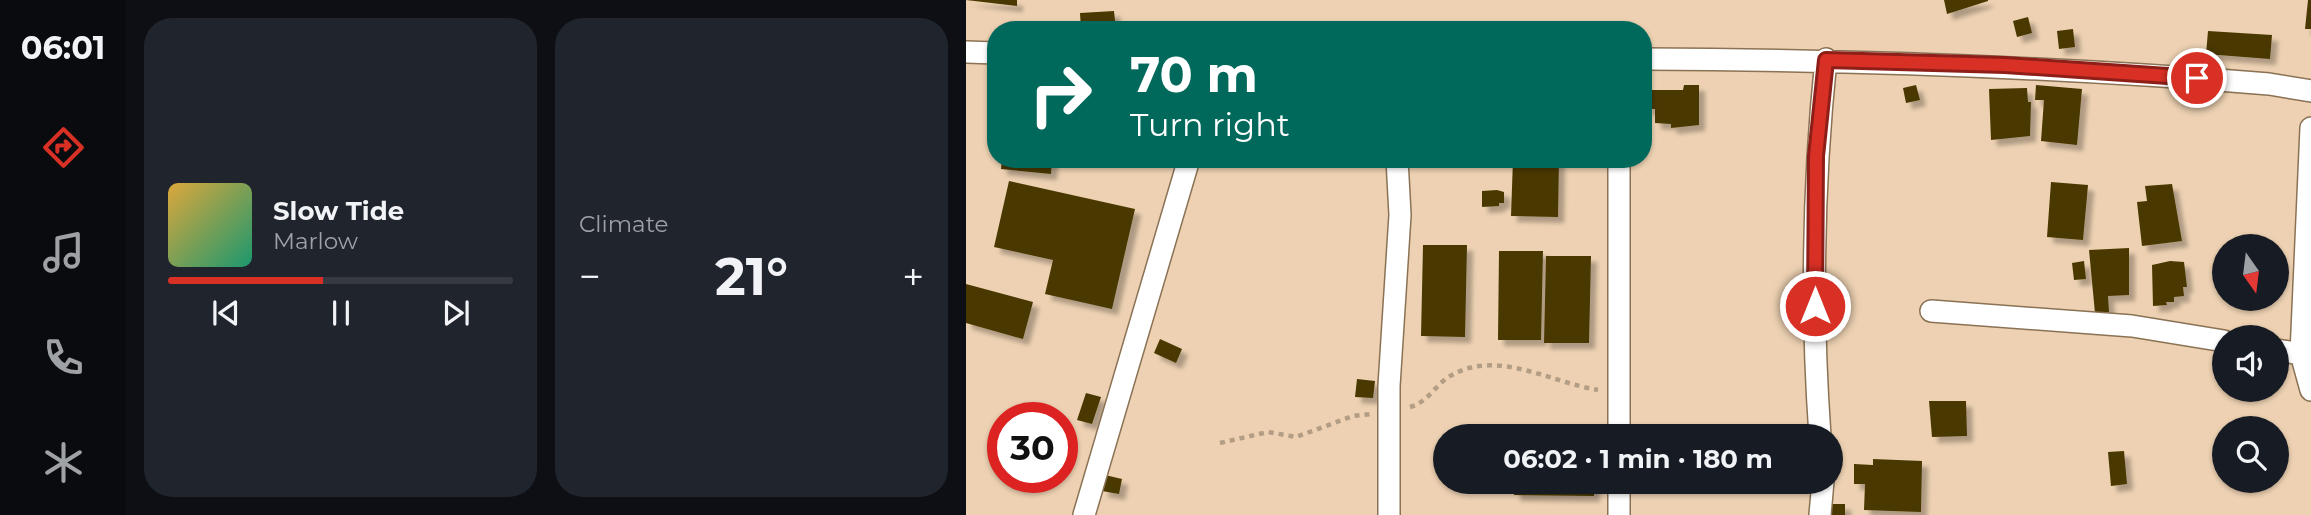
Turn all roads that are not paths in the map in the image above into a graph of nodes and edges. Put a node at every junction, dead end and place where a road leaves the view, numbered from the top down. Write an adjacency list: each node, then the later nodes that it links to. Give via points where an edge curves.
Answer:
1 (966, 52): 2 (street)
2 (987, 53)
3 (1652, 59): 4 (street)
4 (1826, 60): 5 (street, via 2136,73); 16 (street, via 1816,156)
5 (2311, 91)
6 (2311, 128): 13 (street)
7 (1186, 168): 19 (street)
8 (1397, 168): 20 (street, via 1400,215 1388,412)
9 (1619, 168): 15 (street)
10 (1931, 311): 11 (street, via 2133,326)
11 (2212, 339)
12 (2289, 352): 13 (street)
13 (2301, 354): 14 (street)
14 (2311, 390)
15 (1619, 424)
16 (1820, 424)
17 (1619, 494): 21 (street)
18 (1822, 494): 22 (street)
19 (1084, 515)
20 (1389, 515)
21 (1619, 515)
22 (1820, 515)

